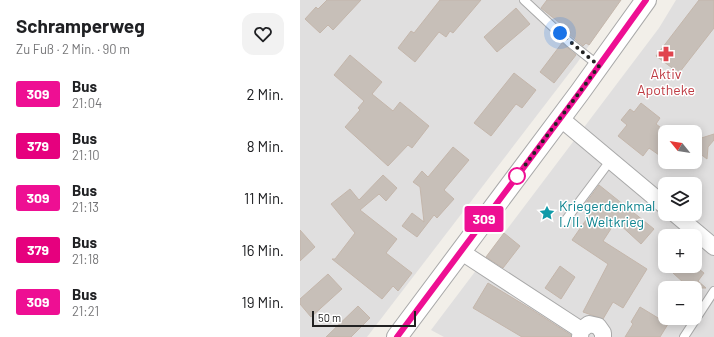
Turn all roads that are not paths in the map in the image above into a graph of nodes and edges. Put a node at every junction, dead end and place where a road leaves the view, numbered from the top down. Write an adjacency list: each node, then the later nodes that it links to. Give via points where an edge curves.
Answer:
1 (524, 0): 3 (lane)
2 (646, 0): 3 (street)
3 (599, 66): 4 (street)
4 (560, 118): 5 (street); 10 (street)
5 (610, 161): 6 (street); 7 (lane)
6 (658, 200)
7 (565, 221)
8 (683, 221): 9 (street)
9 (714, 247)
10 (460, 251): 12 (street); 13 (street)
11 (714, 291): 15 (lane)
12 (580, 333): 14 (street, via 589,324 598,326)
13 (397, 337)
14 (603, 337)
15 (684, 337)

